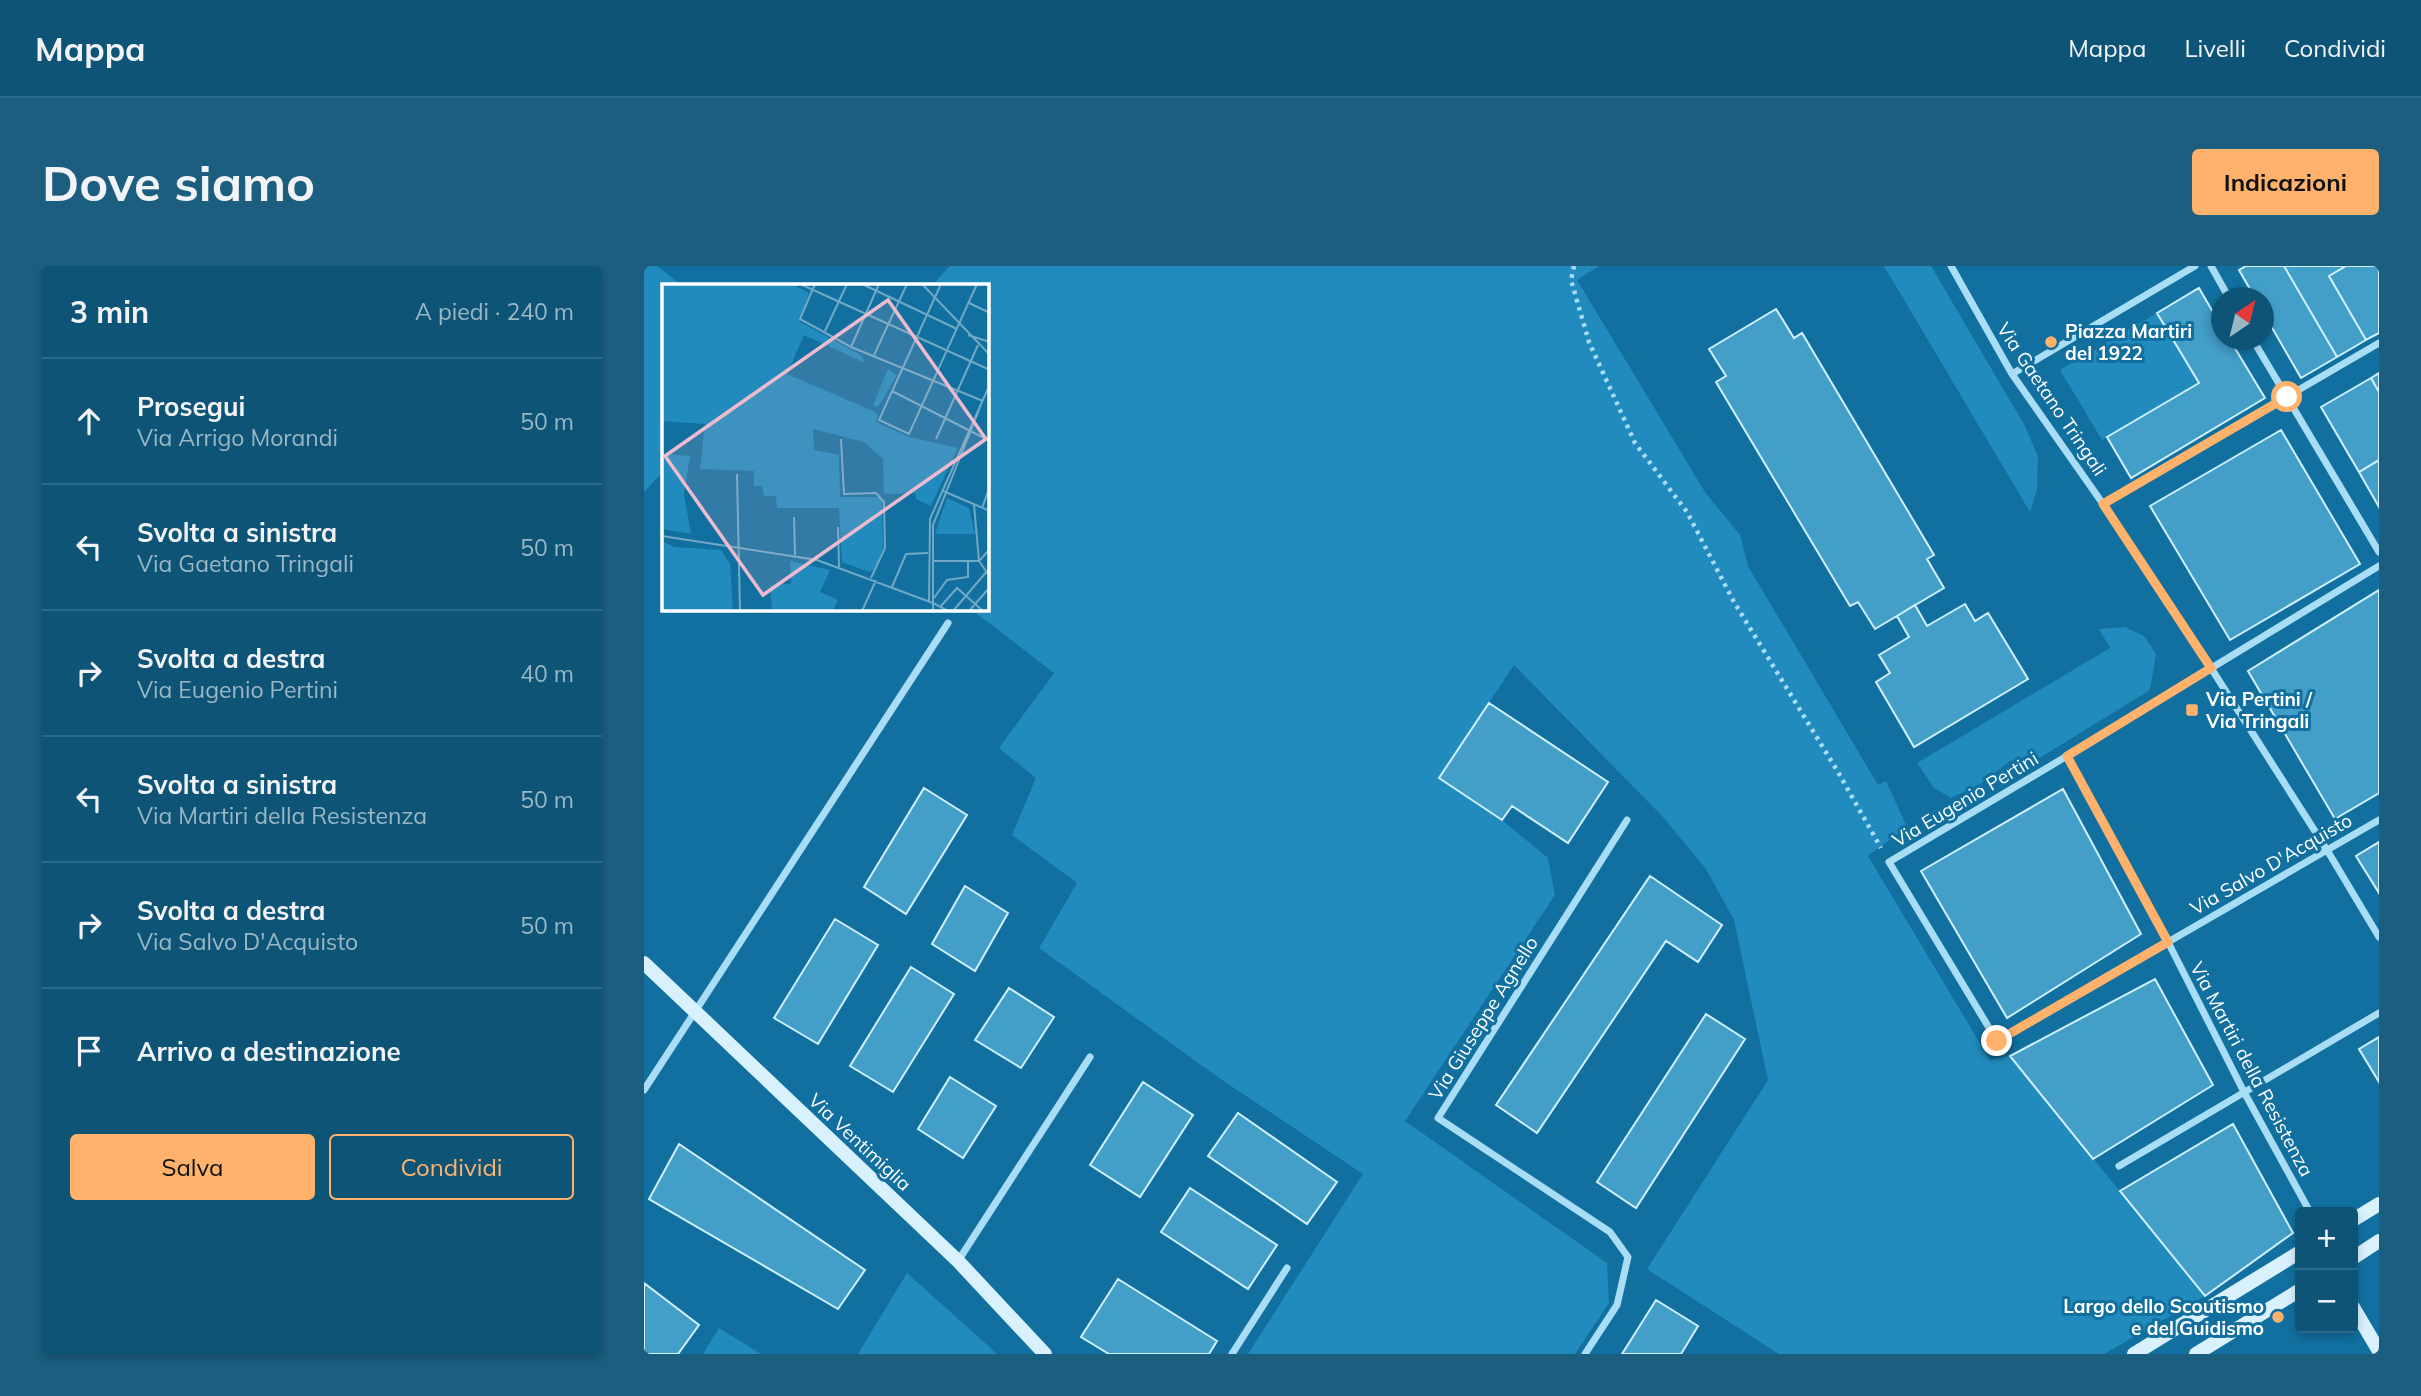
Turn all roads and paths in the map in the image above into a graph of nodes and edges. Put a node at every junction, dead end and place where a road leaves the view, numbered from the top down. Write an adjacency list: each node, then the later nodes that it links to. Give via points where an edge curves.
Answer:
1 (1574, 266): 19 (path, via 1571,280 1589,342 1635,443 1687,512 1734,602)
2 (1951, 266): 8 (street, Via Gaetano Tringali)
3 (2195, 266): 8 (street)
4 (2211, 266): 5 (street)
5 (2223, 287)
6 (2379, 344): 9 (street)
7 (2259, 350): 9 (street)
8 (2012, 374): 10 (street, Via Gaetano Tringali)
9 (2287, 397): 10 (street); 11 (street)
10 (2103, 504): 14 (street, Via Gaetano Tringali)
11 (2379, 552)
12 (2379, 566): 14 (street, Via Eugenio Pertini)
13 (948, 623): 23 (street)
14 (2211, 668): 15 (street, Via Eugenio Pertini); 18 (street, Via Gaetano Tringali)
15 (2067, 756): 19 (street, Via Eugenio Pertini); 21 (street, Via Martiri della Resistenza)
16 (1627, 820): 42 (street, Via Giuseppe Agnello, via 1438,1118 1610,1233 1628,1257 1616,1306)
17 (2379, 820): 18 (street, Via Salvo D'Acquisto)
18 (2327, 850): 20 (street, Via Gaetano Tringali); 21 (street, Via Salvo D'Acquisto)
19 (1889, 862): 21 (street, Via Salvo D'Acquisto, via 1997,1041)
20 (2379, 937)
21 (2168, 942): 27 (street, Via Martiri della Resistenza)
22 (644, 962): 23 (main road, Via Ventimiglia)
23 (696, 1013): 26 (street); 35 (main road, Via Ventimiglia)
24 (2379, 1013): 27 (street)
25 (1090, 1057): 35 (street)
26 (644, 1090)
27 (2244, 1092): 28 (street); 30 (street, Via Martiri della Resistenza)
28 (2119, 1166)
29 (2379, 1204): 31 (main road)
30 (2307, 1207)
31 (2358, 1217)
32 (2379, 1241): 34 (main road)
33 (2295, 1255): 43 (main road)
34 (2358, 1255)
35 (958, 1261): 40 (main road, Via Ventimiglia)
36 (1287, 1268): 41 (street)
37 (2295, 1293): 44 (main road)
38 (2358, 1316): 39 (main road)
39 (2379, 1352)
40 (1045, 1354)
41 (1232, 1354)
42 (1585, 1354)
43 (2134, 1354)
44 (2196, 1354)

